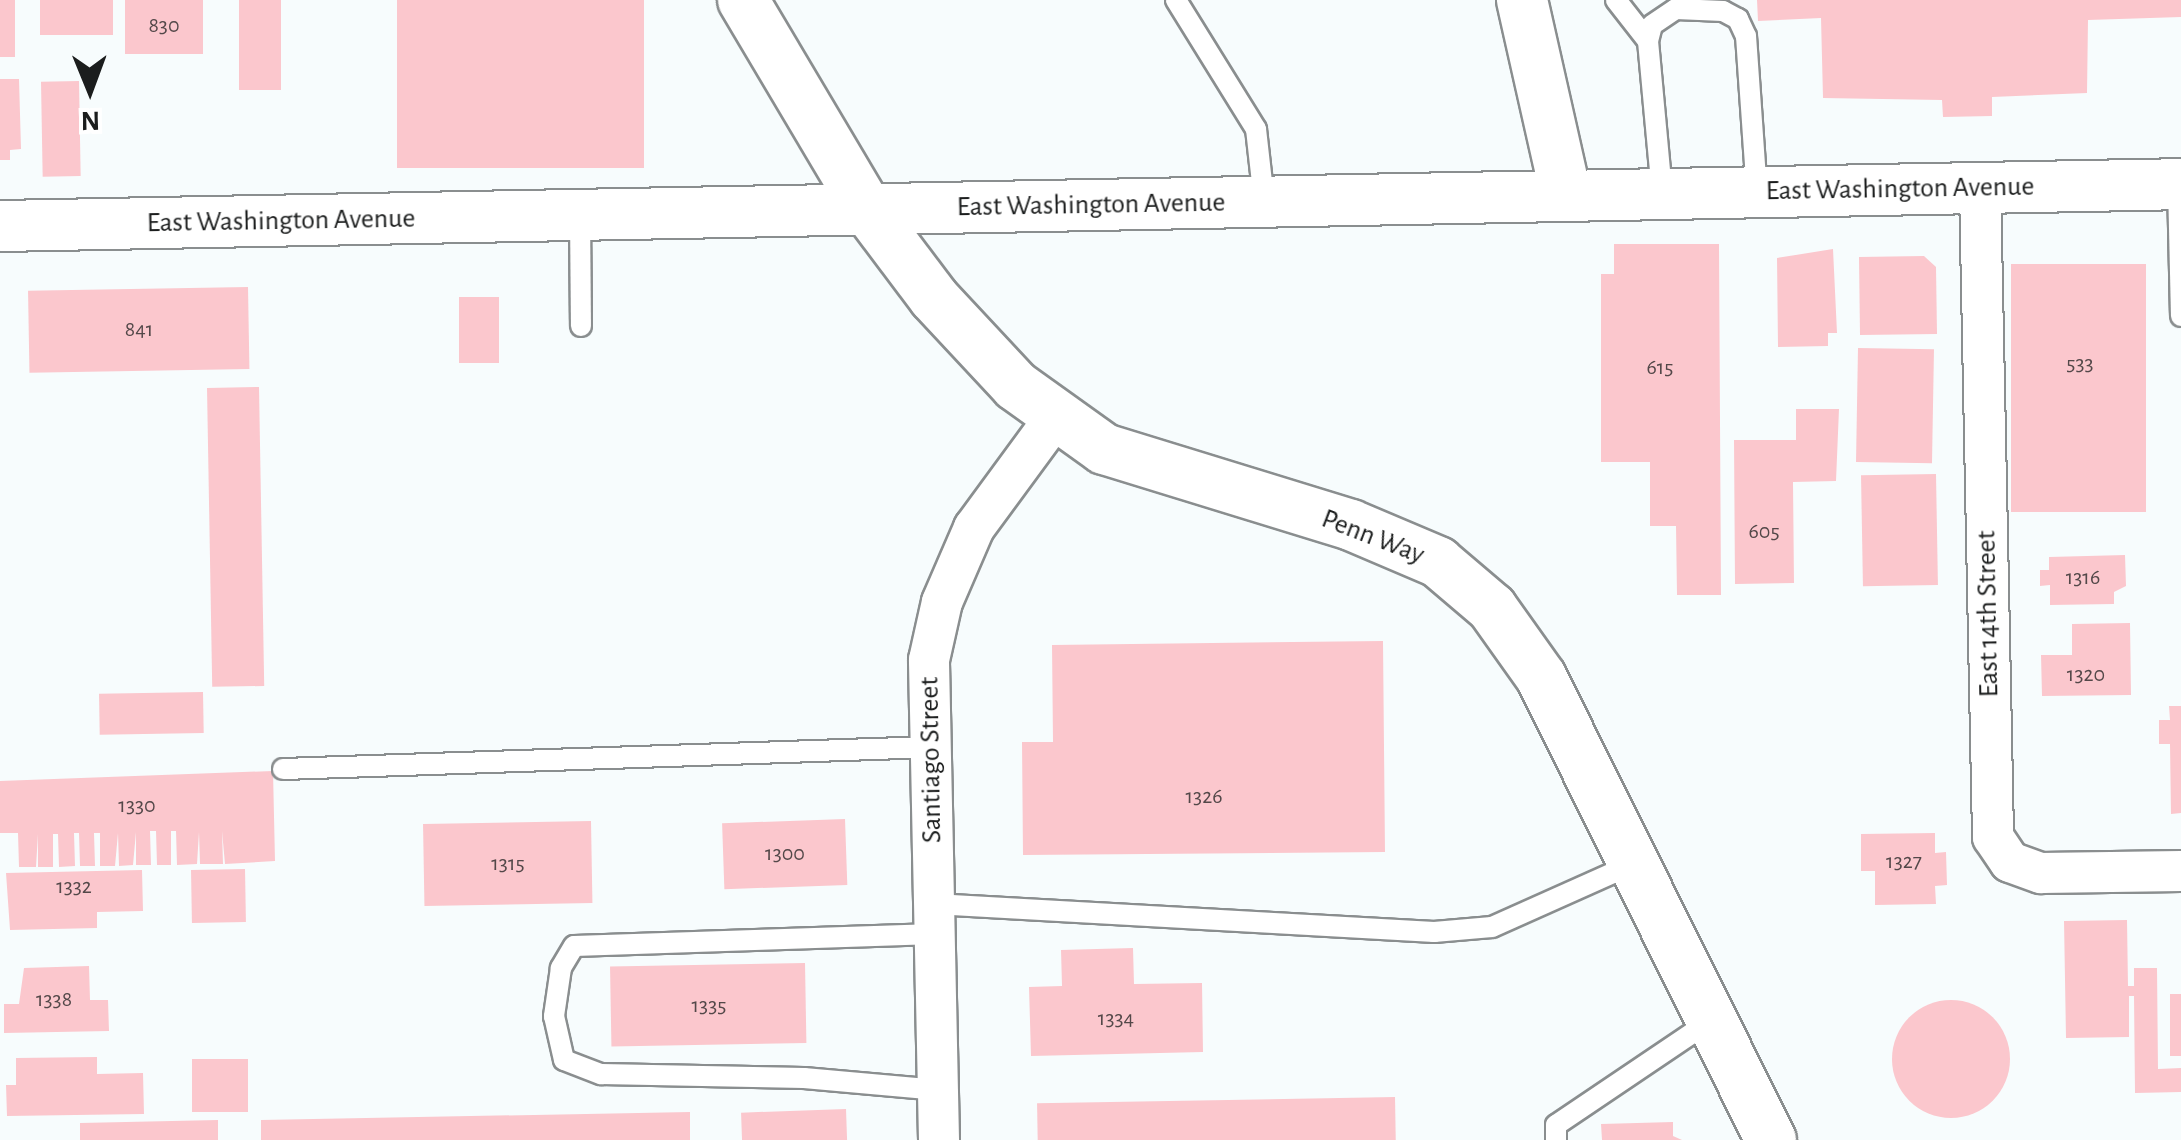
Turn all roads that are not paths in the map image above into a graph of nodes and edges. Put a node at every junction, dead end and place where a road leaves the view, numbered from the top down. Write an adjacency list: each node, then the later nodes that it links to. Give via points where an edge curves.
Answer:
1 (743, 0): 12 (street, Penn Way)
2 (1176, 0): 11 (lane, via 1256,129)
3 (1522, 0): 10 (street)
4 (1616, 0): 5 (lane)
5 (1648, 41): 8 (lane, via 1652,25 1676,8 1723,11 1738,19 1751,56); 9 (lane)
6 (2179, 184): 7 (street, East Washington Avenue); 15 (lane)
7 (1980, 188): 8 (street, East Washington Avenue); 21 (street, East 14th Street, via 1993,837 2010,862 2040,872)
8 (1757, 192): 9 (street, East Washington Avenue)
9 (1663, 194): 10 (street, East Washington Avenue)
10 (1566, 196): 11 (street, East Washington Avenue)
11 (1264, 202): 12 (street, East Washington Avenue)
12 (867, 210): 13 (street, East Washington Avenue); 17 (street, Penn Way, via 934,298 1016,386)
13 (580, 215): 14 (street, East Washington Avenue); 16 (lane)
14 (0, 226)
15 (2181, 316)
16 (580, 326)
17 (1058, 415): 18 (street, Santiago Street, via 974,528 942,602 929,660); 20 (street, Penn Way, via 1104,449 1351,525 1438,562 1492,608 1540,677)
18 (931, 747): 19 (lane); 22 (street, Santiago Street)
19 (283, 769)
20 (1633, 864): 22 (lane, via 1492,927 1434,932); 23 (street, Penn Way)
21 (2181, 870)
22 (934, 919): 24 (street, Santiago Street); 24 (lane, via 574,946 560,968 554,1016 564,1060 601,1074 804,1078)
23 (1712, 1020): 26 (lane, via 1556,1125); 27 (street, Penn Way)
24 (938, 1090): 25 (street, Santiago Street)
25 (939, 1140)
26 (1556, 1140)
27 (1772, 1140)

